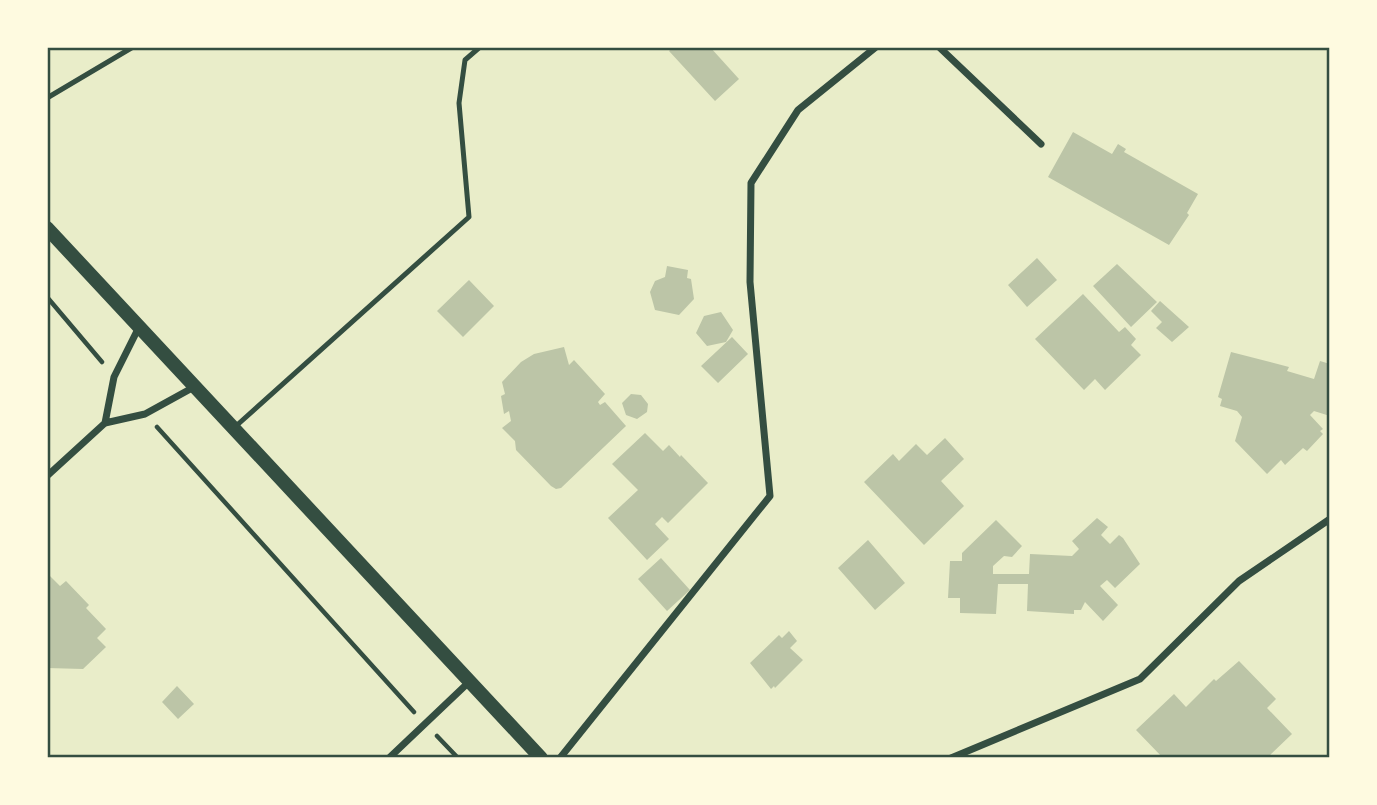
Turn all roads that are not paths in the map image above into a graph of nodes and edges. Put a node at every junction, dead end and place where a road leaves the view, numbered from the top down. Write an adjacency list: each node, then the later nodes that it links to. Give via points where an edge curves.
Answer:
1 (134, 47): 5 (lane)
2 (480, 47): 11 (lane, via 465,60 459,103 470,217)
3 (876, 47): 17 (street, via 798,110 751,183 750,282 770,496)
4 (939, 47): 6 (street)
5 (47, 98)
6 (1041, 144)
7 (47, 228): 8 (main road)
8 (139, 327): 9 (main road); 10 (street, via 114,377)
9 (194, 386): 10 (street, via 145,414); 11 (main road)
10 (105, 423): 12 (street)
11 (234, 428): 14 (main road)
12 (47, 476)
13 (1330, 519): 18 (street, via 1239,582 1140,679)
14 (469, 682): 15 (street); 16 (main road)
15 (389, 758)
16 (541, 758)
17 (560, 758)
18 (951, 758)

